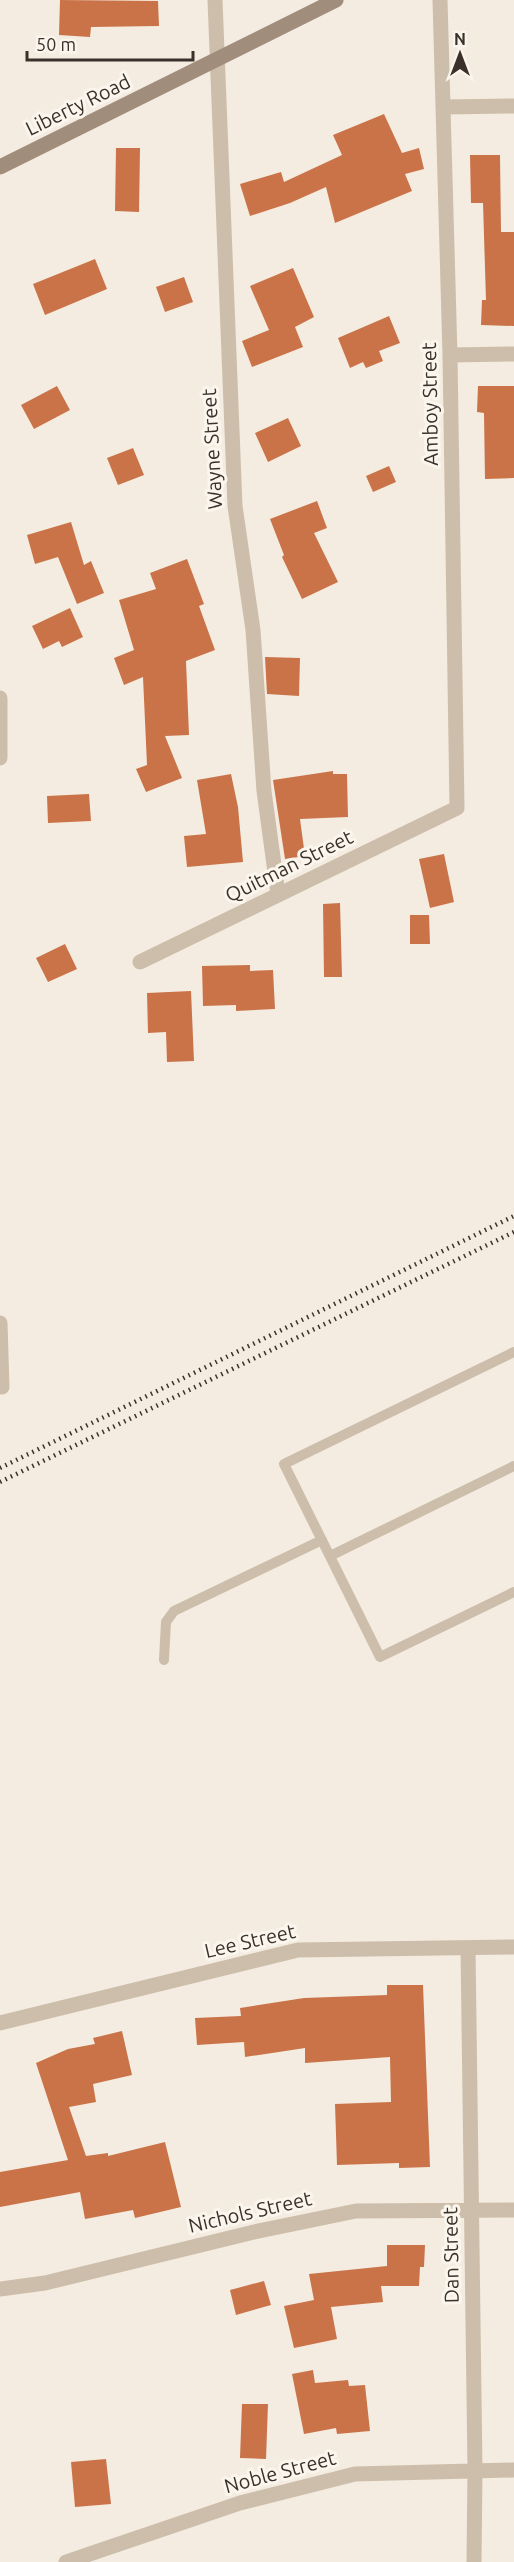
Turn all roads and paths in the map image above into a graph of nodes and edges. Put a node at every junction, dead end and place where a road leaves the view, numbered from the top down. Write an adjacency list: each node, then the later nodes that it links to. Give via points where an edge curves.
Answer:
1 (215, 0): 4 (street, Wayne Street)
2 (336, 0): 4 (main road, Liberty Road)
3 (440, 0): 6 (street, Amboy Street)
4 (218, 60): 7 (main road, Liberty Road); 13 (street, Wayne Street, via 235,506 253,630 264,790)
5 (514, 106): 6 (street)
6 (444, 108): 9 (street, Amboy Street)
7 (0, 167)
8 (514, 354): 9 (street)
9 (450, 355): 12 (street, Amboy Street)
10 (0, 698): 11 (street)
11 (0, 758)
12 (458, 808): 13 (street, Quitman Street)
13 (278, 894): 14 (street, Quitman Street)
14 (140, 962)
15 (0, 1323): 17 (street)
16 (514, 1352): 19 (lane, via 284,1464)
17 (3, 1387)
18 (514, 1466): 20 (lane)
19 (322, 1540): 20 (lane); 22 (lane, via 174,1611 166,1622)
20 (330, 1556): 21 (lane, via 380,1657)
21 (514, 1592)
22 (164, 1660)
23 (514, 1947): 24 (street, Lee Street)
24 (468, 1948): 25 (street, Lee Street, via 298,1950); 27 (street, Dan Street)
25 (0, 2023)
26 (514, 2210): 27 (street, Nichols Street)
27 (472, 2211): 28 (street, Nichols Street, via 356,2211 45,2283); 29 (street, Dan Street)
28 (0, 2289)
29 (475, 2470): 30 (street, Noble Street); 31 (street, Noble Street, via 344,2477 240,2503); 32 (street, Dan Street)
30 (514, 2470)
31 (66, 2562)
32 (474, 2562)

